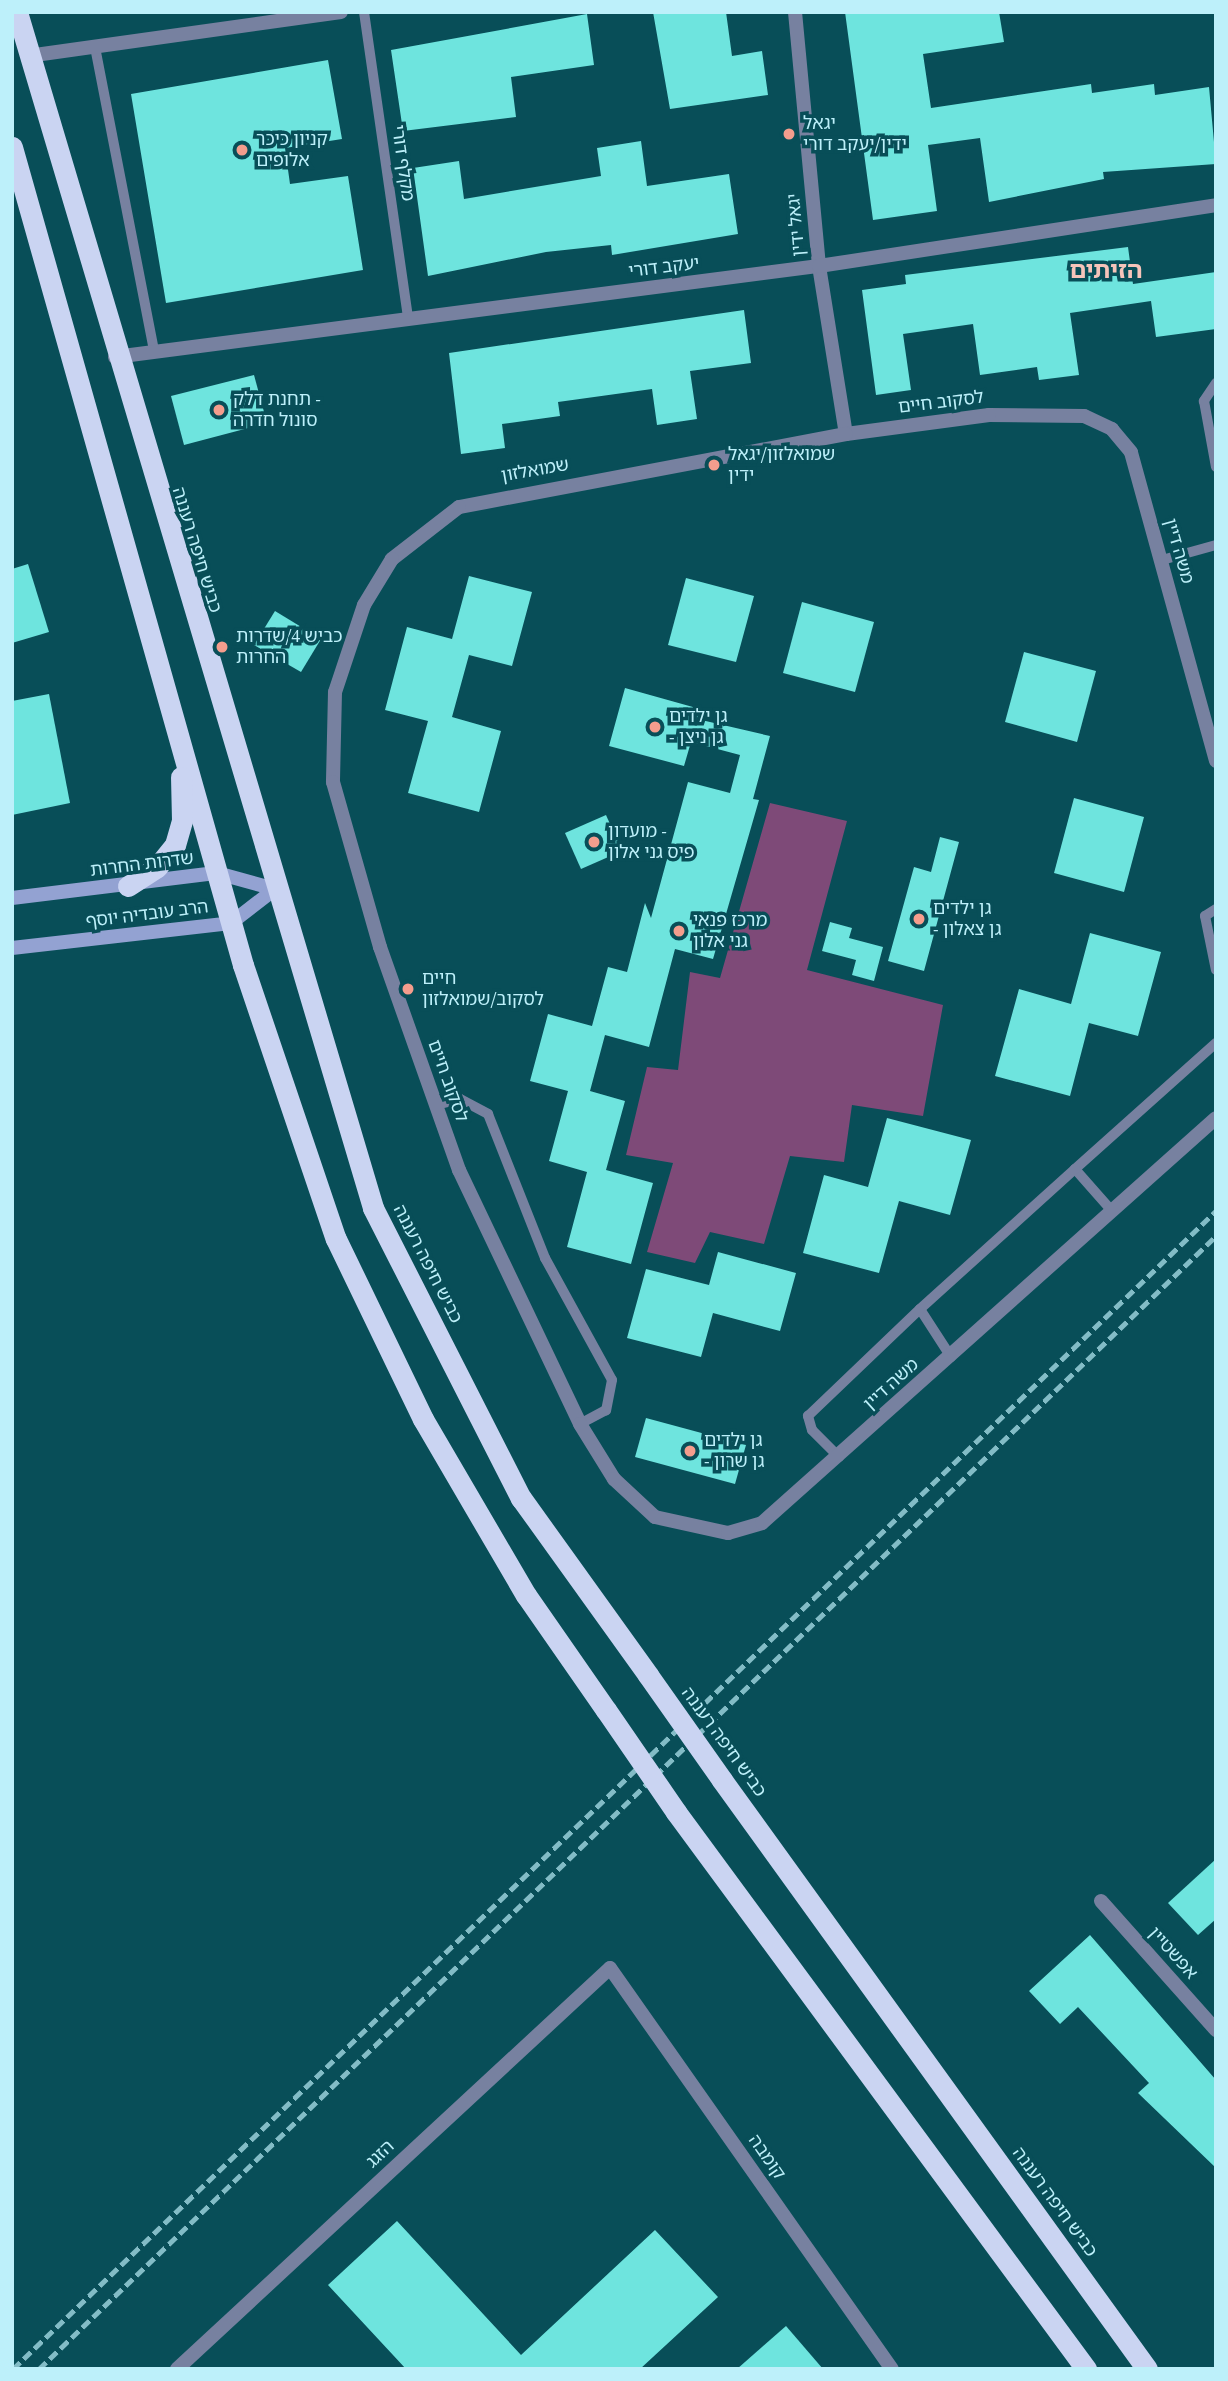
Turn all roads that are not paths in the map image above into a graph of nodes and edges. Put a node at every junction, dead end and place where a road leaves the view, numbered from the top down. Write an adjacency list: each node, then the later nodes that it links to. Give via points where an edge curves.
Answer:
1 (16, 12): 7 (highway, כביש חיפה רעננה)
2 (341, 12): 5 (street)
3 (363, 12): 11 (lane, מקלף דורי)
4 (795, 12): 10 (street, יגאל ידין)
5 (286, 16): 6 (street)
6 (95, 47): 7 (street); 12 (lane)
7 (28, 56): 13 (highway, כביש חיפה רעננה)
8 (12, 147): 22 (highway)
9 (1216, 205): 10 (street, יעקב דורי)
10 (819, 266): 11 (street, יעקב דורי); 16 (street, יגאל ידין)
11 (408, 318): 12 (street, יעקב דורי)
12 (153, 351): 13 (street, יעקב דורי)
13 (115, 357): 26 (highway, כביש חיפה רעננה)
14 (1216, 383): 17 (lane, via 1204,401)
15 (1041, 413): 16 (street, לסקוב חיים); 19 (street, משה דיין, via 1084,416 1118,437 1131,452)
16 (846, 434): 20 (street, שמואלזון, via 459,507 392,559 364,605)
17 (1216, 467)
18 (1216, 545): 19 (lane)
19 (1162, 560): 21 (street, משה דיין)
20 (335, 692): 33 (street, לסקוב חיים, via 333,782 380,947)
21 (1209, 711): 23 (street, משה דיין)
22 (180, 751): 24 (highway); 25 (highway, via 182,820 175,845 157,867)
23 (1216, 761)
24 (217, 873): 25 (main road, שדרות החרות); 26 (main road, שדרות החרות); 29 (highway)
25 (128, 886): 27 (main road, שדרות החרות)
26 (275, 888): 29 (main road, הרב עובדיה יוסף); 47 (highway, כביש חיפה רעננה, bridge, via 373,1208 521,1498)
27 (12, 898)
28 (1216, 909): 31 (lane, via 1205,916)
29 (231, 923): 30 (main road, הרב עובדיה יוסף); 46 (highway, bridge, via 336,1239 423,1419 526,1595 676,1812)
30 (12, 948)
31 (1216, 970)
32 (1216, 1043): 35 (lane)
33 (436, 1105): 39 (street, לסקוב חיים, via 486,1238); 39 (lane, via 460,1099 488,1114 545,1258 612,1380 607,1410)
34 (1216, 1118): 36 (street, משה דיין)
35 (1075, 1169): 36 (lane); 37 (lane)
36 (1112, 1211): 38 (street, משה דיין)
37 (920, 1309): 38 (lane); 40 (lane, via 808,1416 812,1430)
38 (951, 1357): 40 (street, משה דיין)
39 (580, 1424): 40 (street, משה דיין, via 633,1500 655,1517 699,1530 728,1533 762,1523)
40 (839, 1457)
41 (1101, 1901): 43 (street, אפשטיין)
42 (610, 1968): 44 (street, הזגג); 45 (street, קומבה)
43 (1216, 2030)
44 (177, 2369)
45 (892, 2369)
46 (1086, 2369)
47 (1147, 2369)

